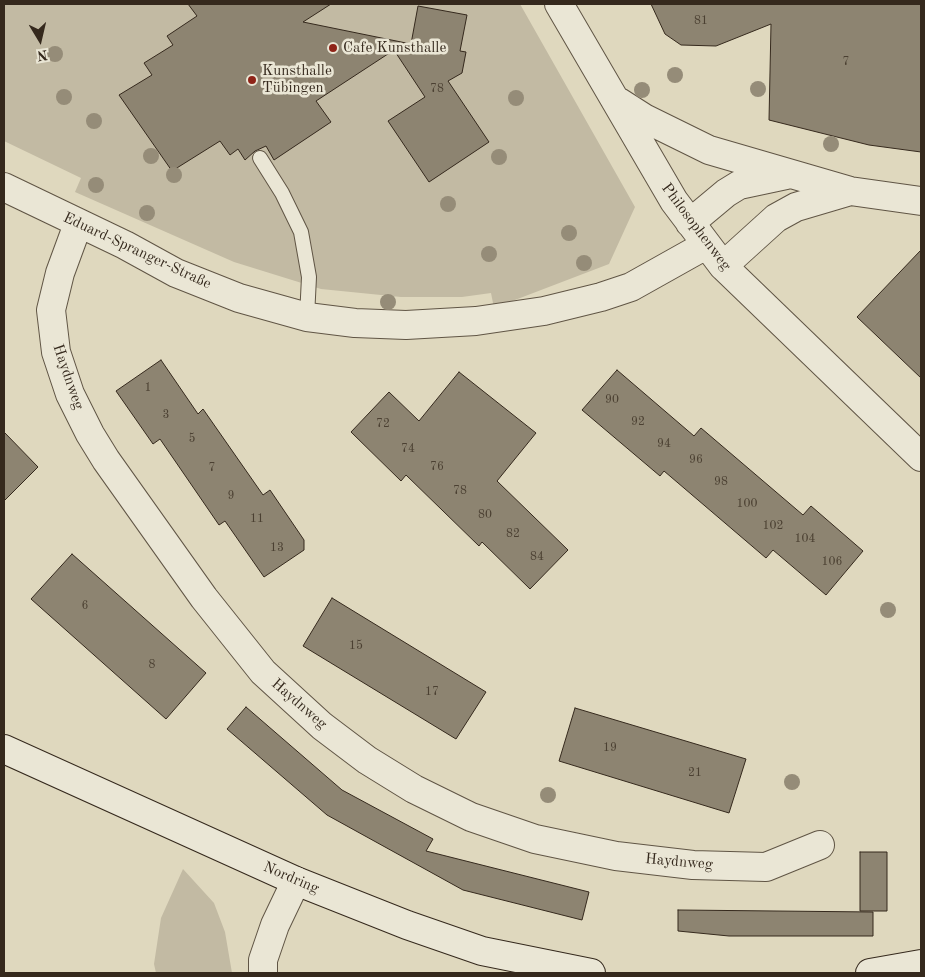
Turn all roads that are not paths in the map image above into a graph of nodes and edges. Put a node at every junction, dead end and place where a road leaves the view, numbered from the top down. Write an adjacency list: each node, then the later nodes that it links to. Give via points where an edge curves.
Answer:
1 (559, 4): 2 (street, Philosophenweg)
2 (616, 99): 4 (street, via 644,118 709,150); 8 (street, Philosophenweg, via 657,173)
3 (260, 158): 12 (lane, via 301,232 309,277)
4 (793, 174): 6 (street); 8 (street, via 739,185)
5 (4, 187): 9 (street, Eduard-Spranger-Straße)
6 (850, 191): 7 (street); 11 (street, via 796,207 776,218)
7 (921, 201)
8 (690, 223): 10 (street, Philosophenweg)
9 (78, 224): 12 (street, Eduard-Spranger-Straße, via 176,273 239,298); 15 (street, Haydnweg, via 50,310 56,352 70,394 106,460 204,598 263,672 322,726 367,760 414,789 471,817 535,838 616,856 693,865 766,867)
10 (706, 245): 11 (street, Philosophenweg); 12 (street, Eduard-Spranger-Straße, via 631,287 544,311 476,321 406,325)
11 (723, 266): 13 (street, Philosophenweg)
12 (308, 317)
13 (921, 457)
14 (4, 749): 16 (street, Nordring)
15 (820, 845)
16 (296, 881): 18 (street, via 275,925 263,960); 19 (street, Nordring, via 482,951)
17 (921, 964): 20 (street)
18 (263, 973)
19 (591, 973)
20 (870, 973)

